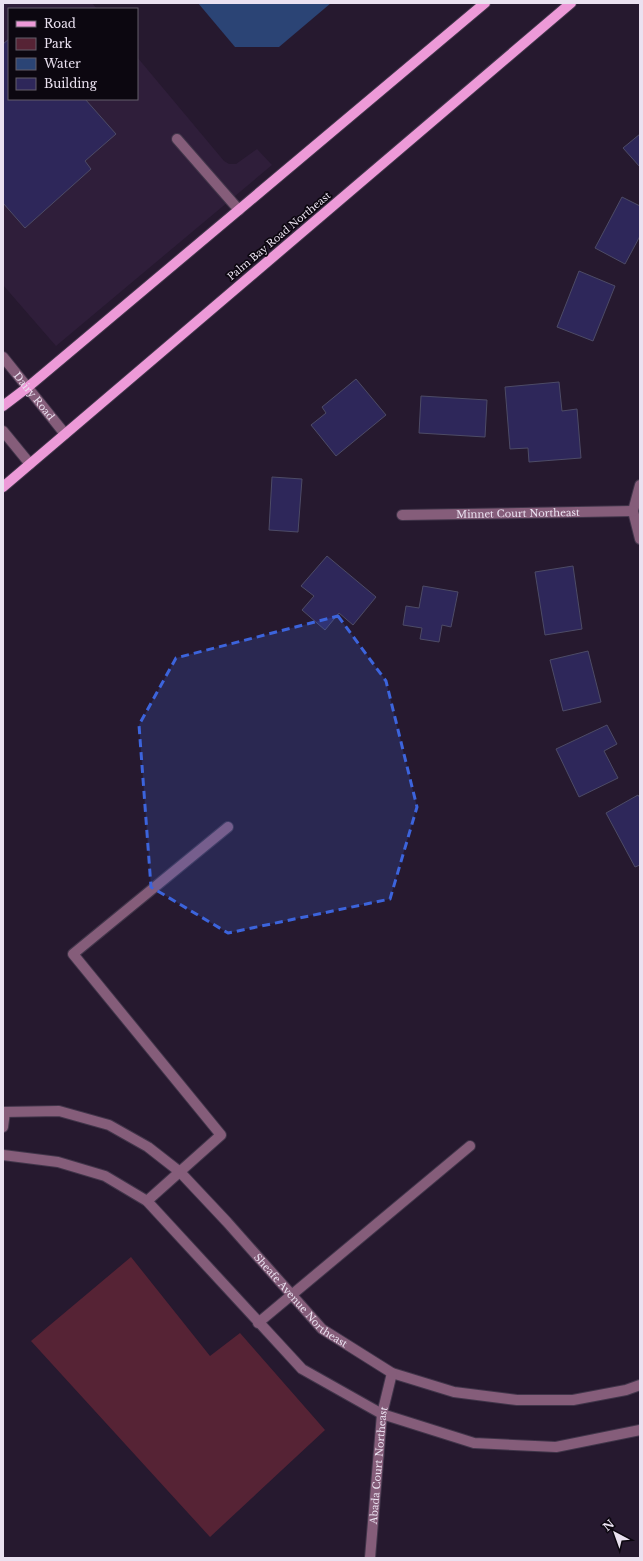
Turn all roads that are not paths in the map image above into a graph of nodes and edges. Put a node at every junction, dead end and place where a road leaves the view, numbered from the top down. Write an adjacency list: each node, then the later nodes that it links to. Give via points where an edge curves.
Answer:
1 (485, 3): 4 (main road)
2 (570, 3): 9 (main road, Palm Bay Road Northeast)
3 (177, 139): 4 (street)
4 (239, 210): 6 (main road)
5 (3, 357): 6 (street, Dairy Road)
6 (28, 387): 7 (main road); 9 (street, Dairy Road)
7 (3, 406)
8 (3, 431): 10 (street)
9 (65, 434): 10 (main road, Palm Bay Road Northeast)
10 (30, 464): 12 (main road, Palm Bay Road Northeast)
11 (640, 485): 13 (street)
12 (3, 487)
13 (633, 511): 14 (street, Minnet Court Northeast); 15 (street)
14 (402, 515)
15 (640, 539)
16 (228, 827): 21 (street, via 73,954 221,1135)
17 (4, 1112): 18 (street); 21 (street, Sheafe Avenue Northeast, via 59,1111 109,1125 148,1147)
18 (3, 1127)
19 (470, 1146): 23 (street)
20 (3, 1156): 22 (street, via 58,1162 105,1176)
21 (180, 1172): 22 (street); 23 (street, Sheafe Avenue Northeast)
22 (148, 1201): 24 (street)
23 (291, 1295): 24 (street); 25 (street, Sheafe Avenue Northeast, via 322,1329)
24 (258, 1323): 27 (street, via 302,1370)
25 (392, 1373): 26 (street, Sheafe Avenue Northeast, via 454,1392 517,1400 573,1400); 27 (street, Abada Court Northeast)
26 (640, 1385)
27 (382, 1414): 28 (street, via 474,1444 556,1447); 29 (street, Abada Court Northeast)
28 (640, 1430)
29 (370, 1558)

